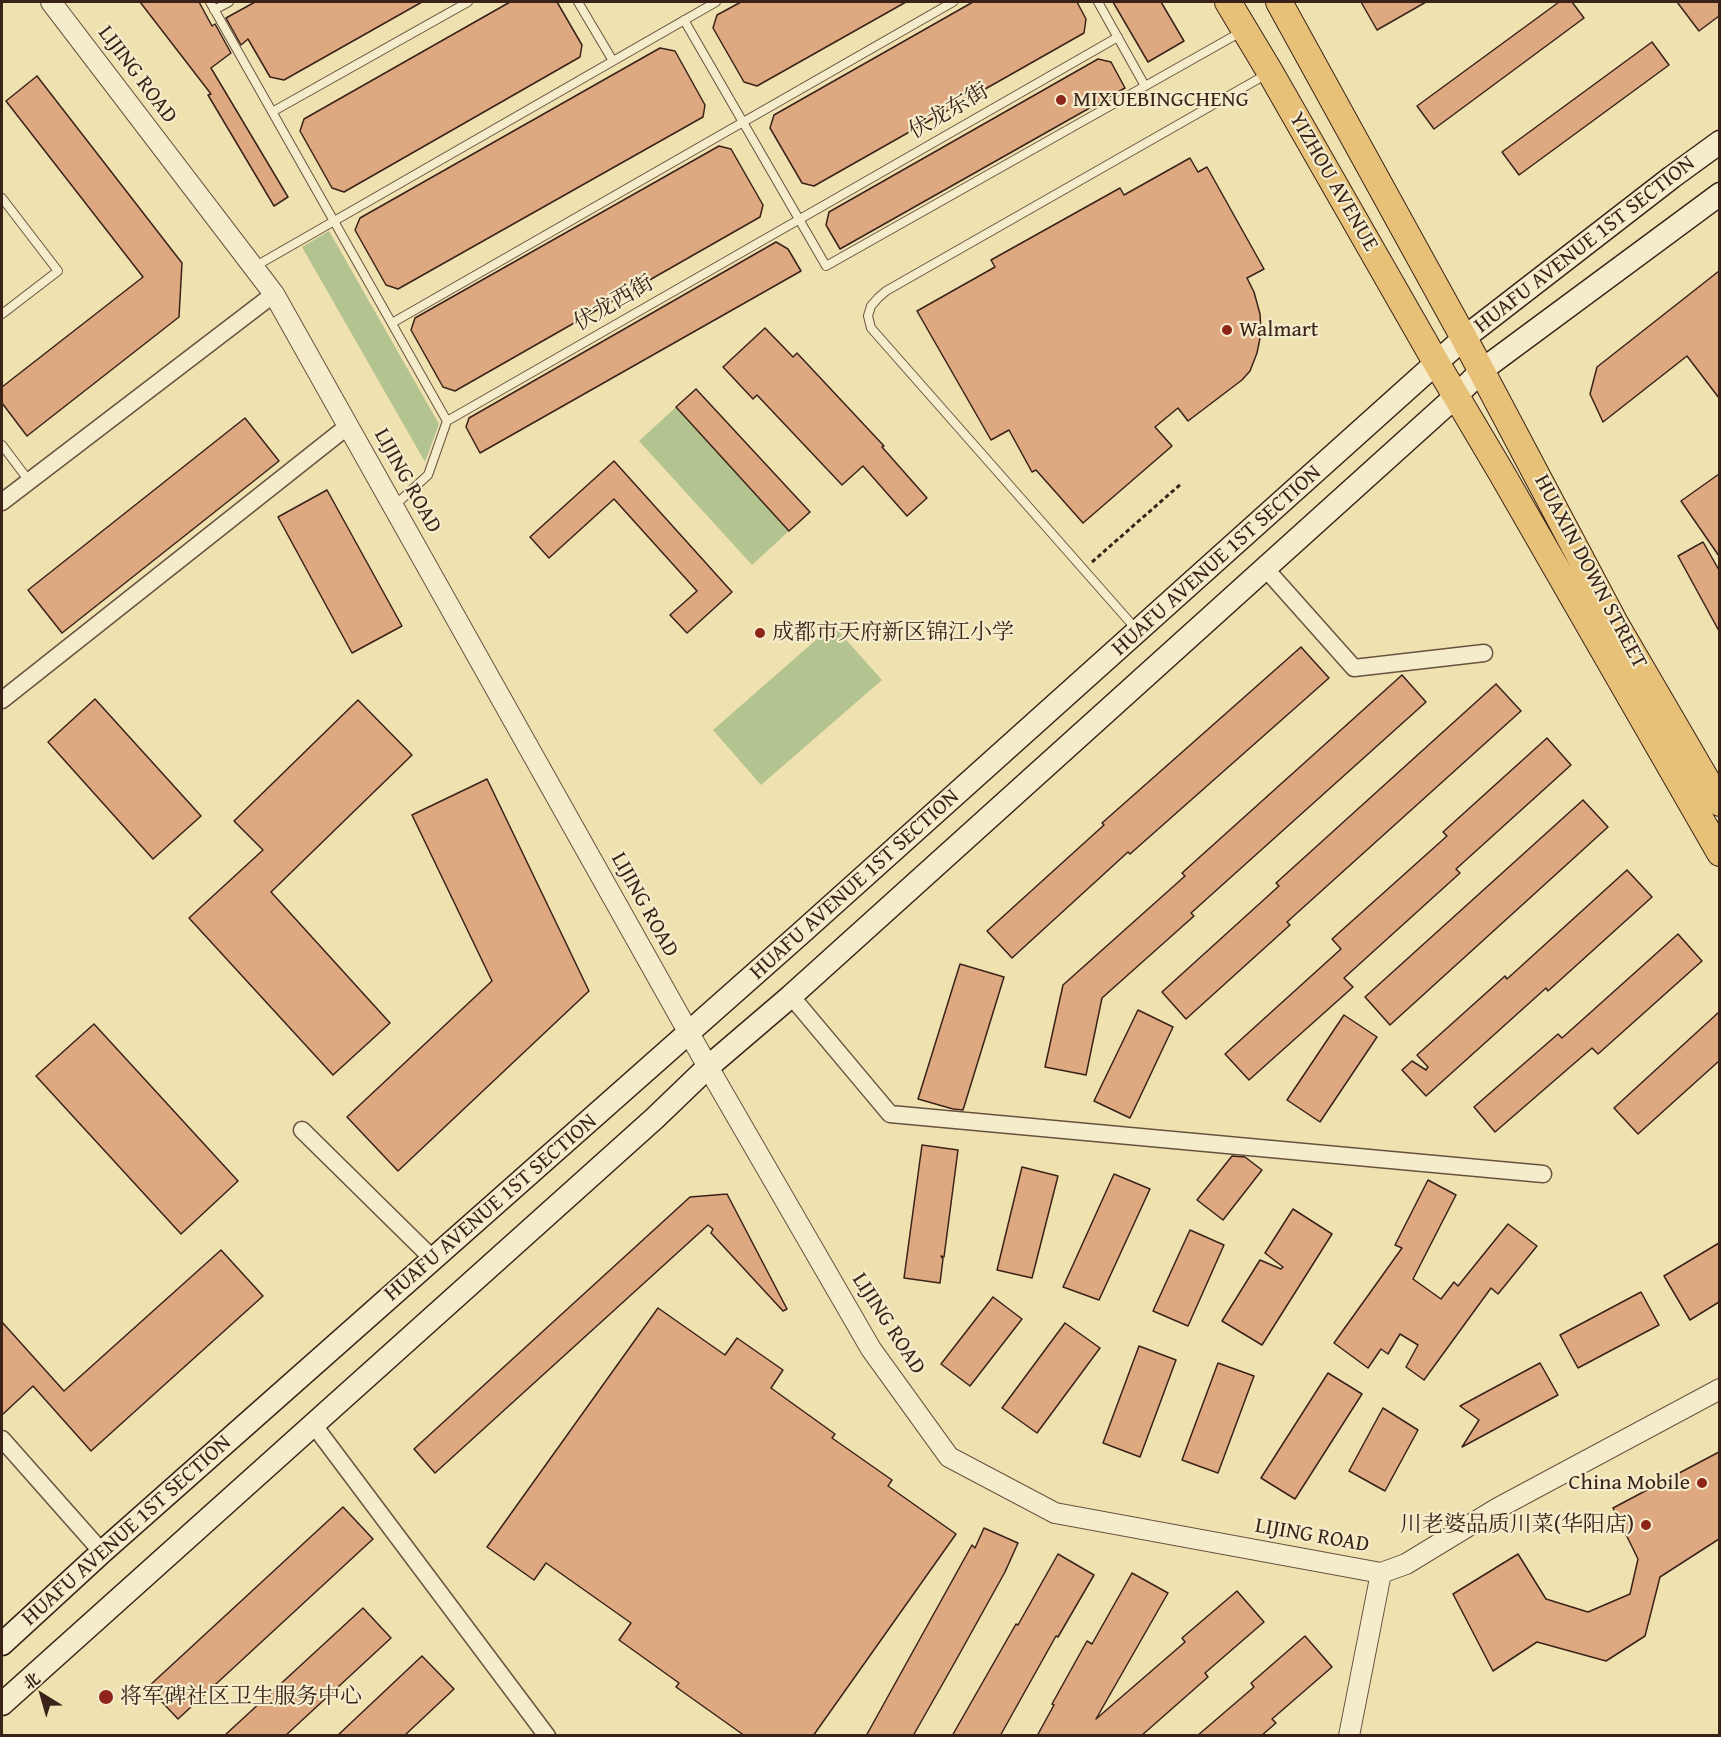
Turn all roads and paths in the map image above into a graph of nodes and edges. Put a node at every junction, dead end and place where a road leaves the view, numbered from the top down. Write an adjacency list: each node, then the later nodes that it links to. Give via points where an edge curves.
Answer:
1 (51, 2): 24 (street, LIJING ROAD)
2 (229, 2): 10 (lane)
3 (468, 2): 17 (lane)
4 (578, 2): 14 (lane)
5 (716, 2): 11 (lane)
6 (953, 2): 18 (lane)
7 (1098, 2): 13 (lane)
8 (1228, 2): 12 (main road, YIZHOU AVENUE)
9 (1279, 2): 28 (main road, YIZHOU AVENUE)
10 (212, 6): 17 (lane)
11 (684, 20): 14 (lane); 18 (lane)
12 (1244, 30): 15 (main road, YIZHOU AVENUE); 16 (lane)
13 (1118, 37): 16 (lane); 22 (lane, 伏龙东街)
14 (613, 61): 23 (lane)
15 (1270, 72): 29 (main road, YIZHOU AVENUE); 40 (lane, via 886,291 871,306 871,328)
16 (1145, 86): 22 (lane, via 826,266)
17 (272, 112): 23 (lane)
18 (743, 122): 22 (lane); 27 (lane)
19 (1719, 142): 28 (main road, HUAFU AVENUE 1ST SECTION)
20 (1719, 194): 30 (main road)
21 (2, 198): 26 (lane, via 58,272)
22 (799, 219): 32 (lane, 伏龙西街)
23 (334, 221): 24 (lane); 27 (lane)
24 (253, 267): 25 (street, LIJING ROAD)
25 (274, 294): 33 (street, LIJING ROAD); 35 (street)
26 (2, 314)
27 (392, 323): 32 (lane)
28 (1464, 338): 29 (main road, HUAFU AVENUE 1ST SECTION); 30 (main road, HUAXIN DOWN STREET)
29 (1437, 364): 31 (main road, YIZHOU AVENUE); 41 (main road, HUAFU AVENUE 1ST SECTION)
30 (1482, 370): 31 (main road); 44 (main road, HUAXIN DOWN STREET, via 1616,623)
31 (1456, 396): 39 (main road); 45 (main road, YIZHOU AVENUE)
32 (447, 421): 38 (lane, via 428,475)
33 (348, 426): 38 (street, LIJING ROAD); 43 (street)
34 (3, 451): 35 (lane)
35 (29, 481): 37 (street)
36 (1182, 483): 40 (path)
37 (2, 502)
38 (393, 507): 47 (street, LIJING ROAD)
39 (1264, 568): 42 (street, via 1354,668); 46 (main road)
40 (1083, 569): 41 (lane)
41 (1138, 632): 47 (main road, HUAFU AVENUE 1ST SECTION)
42 (1484, 653)
43 (2, 700)
44 (1719, 803)
45 (1719, 853)
46 (791, 996): 48 (main road); 50 (street, via 890,1114)
47 (689, 1034): 48 (street, LIJING ROAD); 51 (main road, HUAFU AVENUE 1ST SECTION)
48 (708, 1067): 53 (main road); 56 (street, LIJING ROAD, via 870,1349 949,1457 1055,1513)
49 (302, 1130): 51 (street)
50 (1543, 1174)
51 (433, 1260): 55 (main road, HUAFU AVENUE 1ST SECTION)
52 (1719, 1389): 56 (street, via 1498,1508 1406,1564)
53 (314, 1424): 58 (main road); 59 (street)
54 (2, 1439): 55 (street)
55 (102, 1552): 57 (main road, HUAFU AVENUE 1ST SECTION)
56 (1381, 1573): 60 (street)
57 (2, 1644)
58 (2, 1704)
59 (547, 1736)
60 (1349, 1736)

